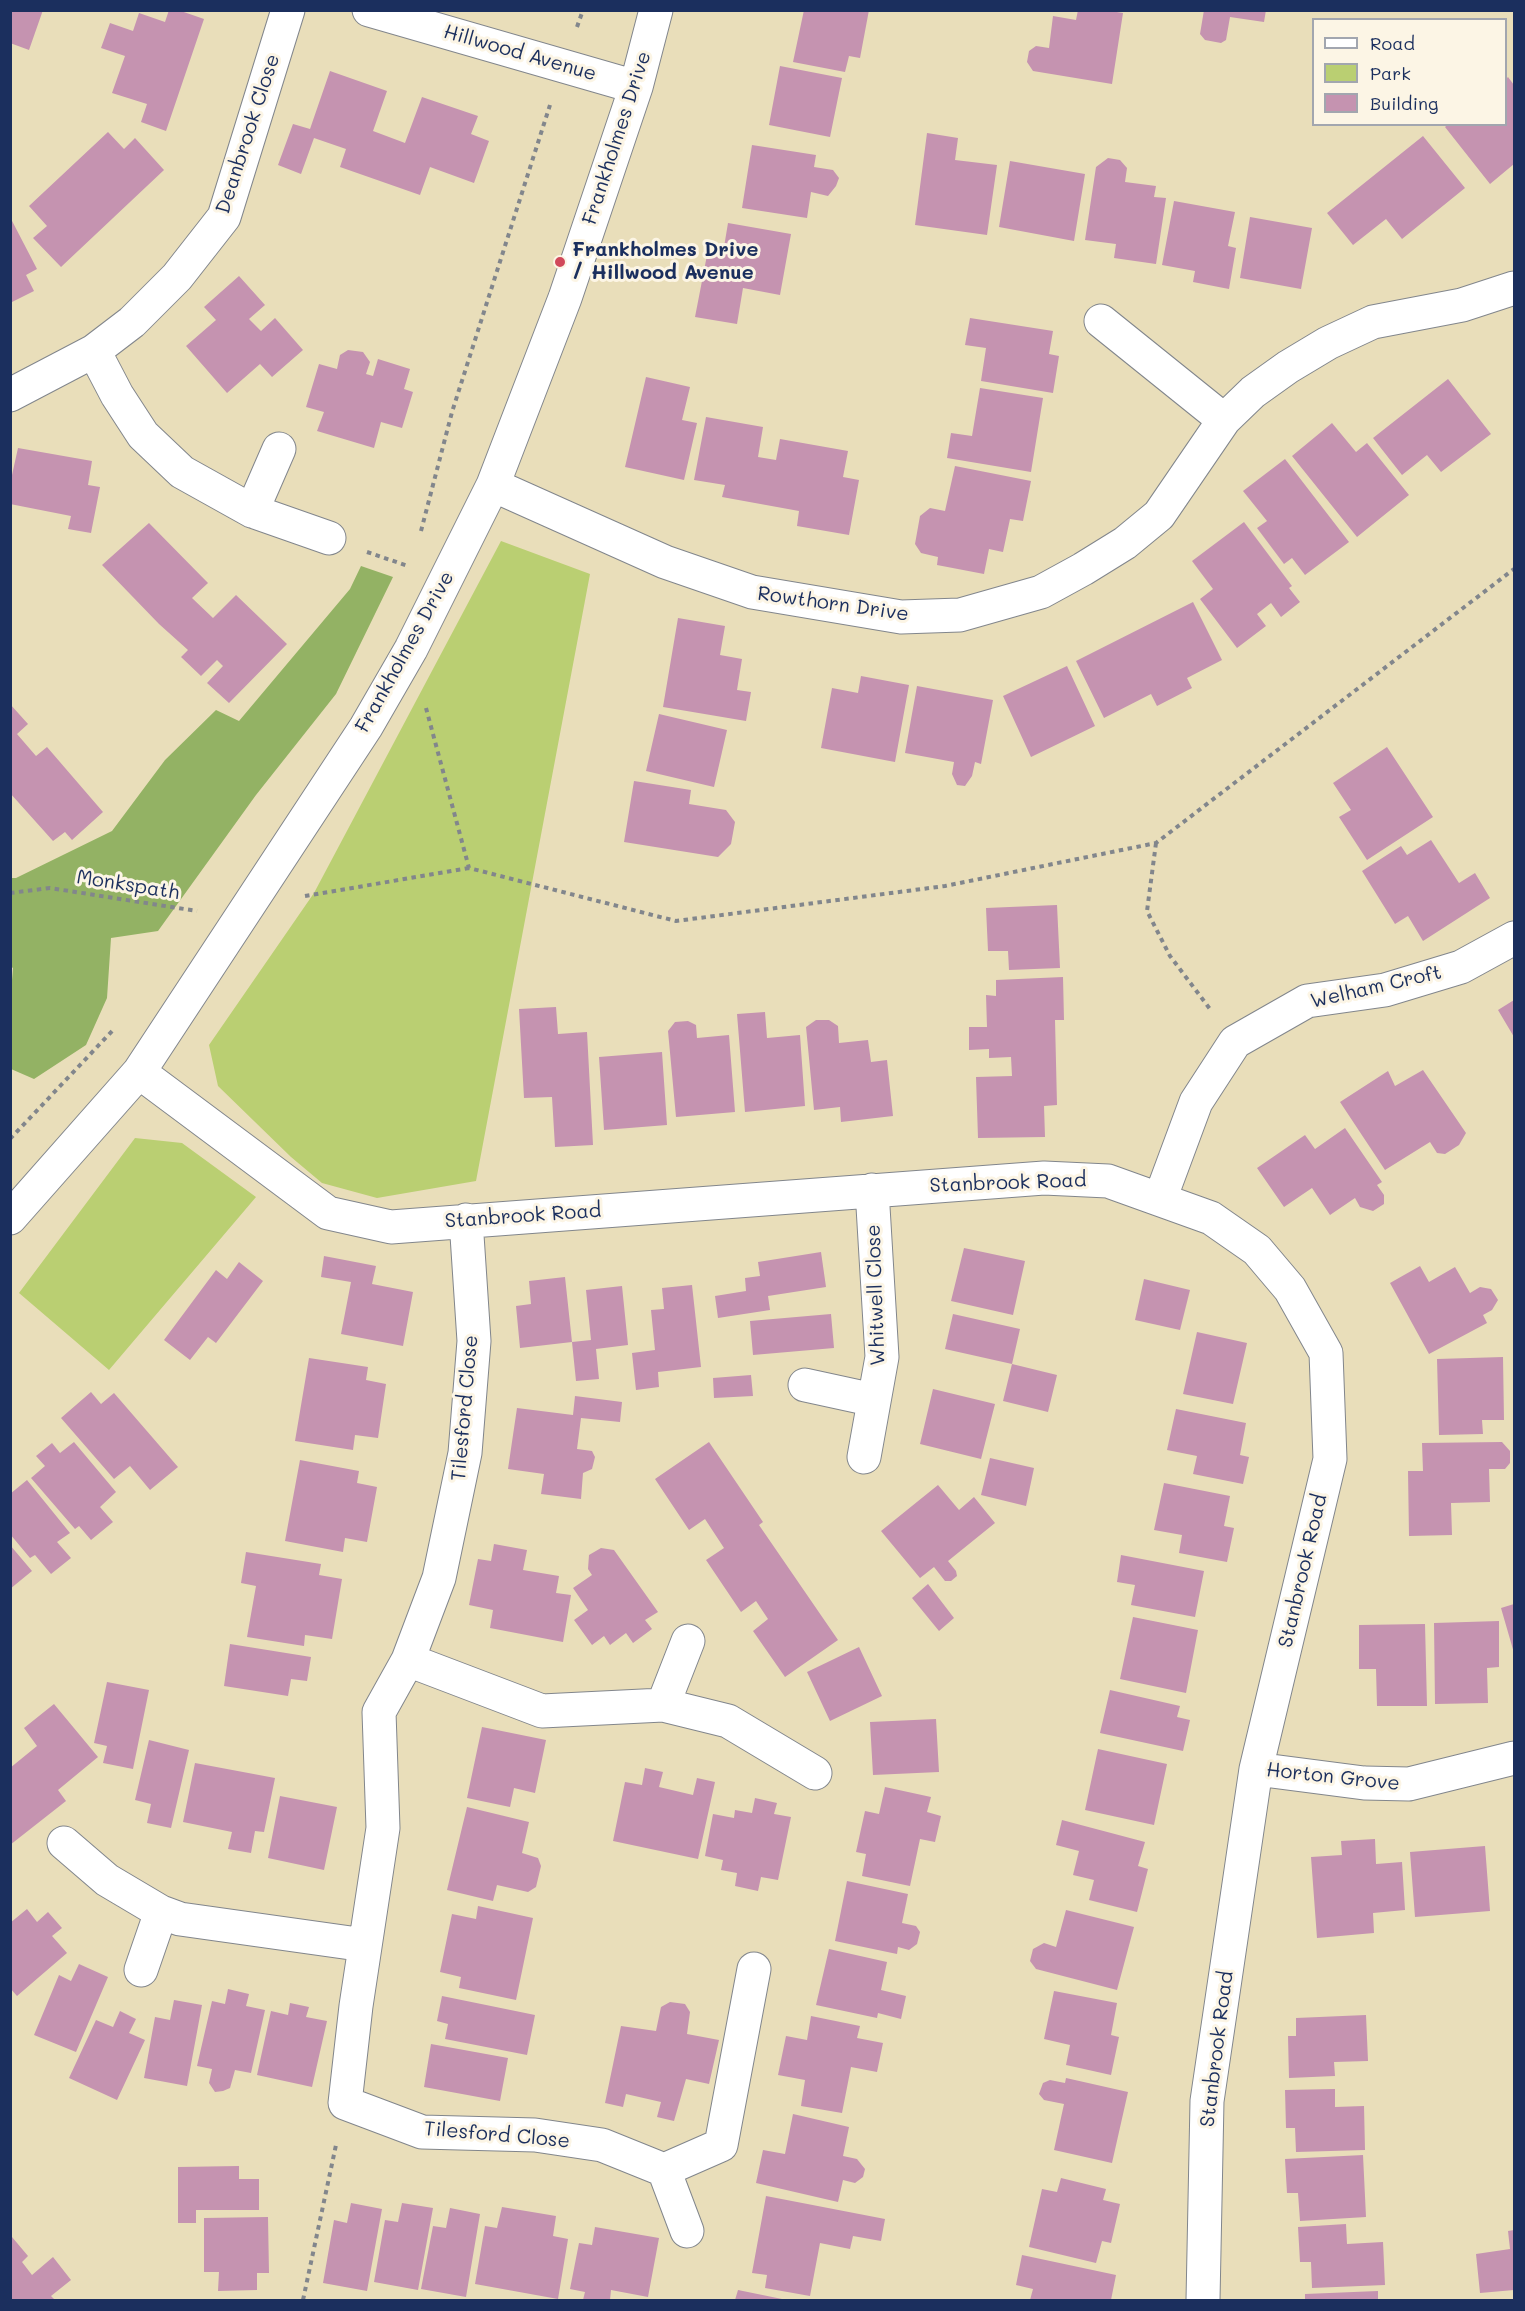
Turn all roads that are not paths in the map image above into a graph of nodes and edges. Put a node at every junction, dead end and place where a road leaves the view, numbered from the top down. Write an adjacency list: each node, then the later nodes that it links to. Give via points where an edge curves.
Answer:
1 (288, 10): 7 (street, Deanbrook Close, via 224,217 177,277 132,322)
2 (369, 10): 4 (street, Hillwood Avenue)
3 (656, 10): 4 (street, Frankholmes Drive)
4 (636, 87): 11 (street, Frankholmes Drive, via 565,298)
5 (1515, 288): 9 (street, Rowthorn Drive, via 1462,305 1373,322 1288,367 1253,392)
6 (1101, 321): 9 (street)
7 (94, 351): 8 (street, Deanbrook Close); 12 (street, via 143,435 182,472)
8 (10, 395)
9 (1224, 420): 11 (street, Rowthorn Drive, via 1159,515 1125,543 1041,592 960,615 901,617 752,592 665,562)
10 (279, 449): 12 (street)
11 (494, 485): 15 (street, Frankholmes Drive, via 411,649 366,726)
12 (252, 511): 13 (street)
13 (329, 538)
14 (1515, 938): 17 (street, Welham Croft, via 1461,967 1385,990 1307,1001 1235,1042 1196,1102)
15 (139, 1072): 18 (street, Frankholmes Drive); 19 (street, Stanbrook Road, via 328,1213 392,1227)
16 (872, 1190): 17 (street, Stanbrook Road, via 1044,1178 1108,1181); 19 (street, Stanbrook Road); 21 (street, Whitwell Close, via 882,1357)
17 (1160, 1199): 27 (street, Stanbrook Road, via 1211,1218 1257,1250 1290,1289 1326,1353 1330,1459)
18 (10, 1218)
19 (466, 1220): 24 (street, Tilesford Close, via 474,1341 465,1454 439,1578)
20 (805, 1385): 21 (street)
21 (874, 1400): 22 (street, Whitwell Close)
22 (864, 1456)
23 (688, 1641): 25 (street)
24 (408, 1660): 25 (street, via 542,1711); 31 (street, Tilesford Close, via 379,1712 383,1828)
25 (663, 1706): 28 (street, via 728,1721)
26 (1515, 1758): 27 (street, Horton Grove, via 1409,1784 1364,1783)
27 (1256, 1769): 36 (street, Stanbrook Road, via 1207,2101)
28 (816, 1773)
29 (64, 1843): 30 (street, via 107,1880)
30 (161, 1912): 31 (street, via 180,1919); 33 (street)
31 (365, 1945): 34 (street, Tilesford Close, via 345,2103 422,2132 535,2135 602,2145)
32 (754, 1969): 34 (street, via 721,2145)
33 (141, 1970)
34 (664, 2170): 35 (street)
35 (687, 2231)
36 (1203, 2301)

